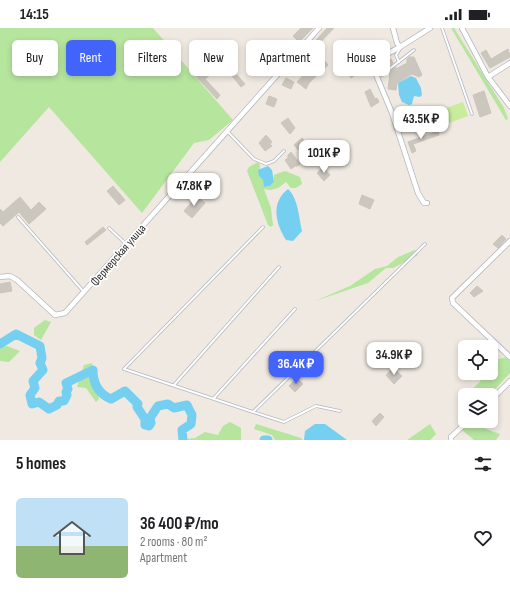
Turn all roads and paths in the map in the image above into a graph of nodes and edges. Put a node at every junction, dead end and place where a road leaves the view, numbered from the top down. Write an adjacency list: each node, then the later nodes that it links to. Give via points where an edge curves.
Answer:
1 (319, 28): 14 (street, Фермерская улица)
2 (393, 28): 6 (street)
3 (430, 28): 6 (street)
4 (442, 28): 13 (lane)
5 (462, 28): 11 (street)
6 (400, 47): 8 (lane, via 396,55); 16 (street, via 372,64 392,113 418,193 424,203)
7 (414, 50): 8 (lane)
8 (399, 62): 10 (lane)
9 (510, 64): 11 (street)
10 (390, 69)
11 (488, 77): 12 (street)
12 (510, 106)
13 (472, 114)
14 (227, 132): 15 (lane, via 254,159 266,164 274,161); 22 (street, Фермерская улица)
15 (284, 151)
16 (427, 203)
17 (18, 217): 25 (lane)
18 (263, 227): 29 (lane, via 124,369)
19 (109, 228): 22 (lane)
20 (510, 241): 27 (street, via 452,298 453,303)
21 (425, 244): 33 (lane)
22 (127, 245): 25 (street, Фермерская улица)
23 (279, 267): 29 (lane)
24 (0, 277): 25 (street, Фермерская улица, via 14,278 57,316 66,313)
25 (85, 293)
26 (295, 309): 31 (lane)
27 (510, 357)
28 (510, 381): 30 (street)
29 (174, 385): 31 (lane)
30 (498, 393)
31 (214, 399): 33 (lane)
32 (340, 411): 33 (lane, via 316,406 284,422)
33 (253, 412)
34 (461, 428): 35 (street)
35 (451, 440)

